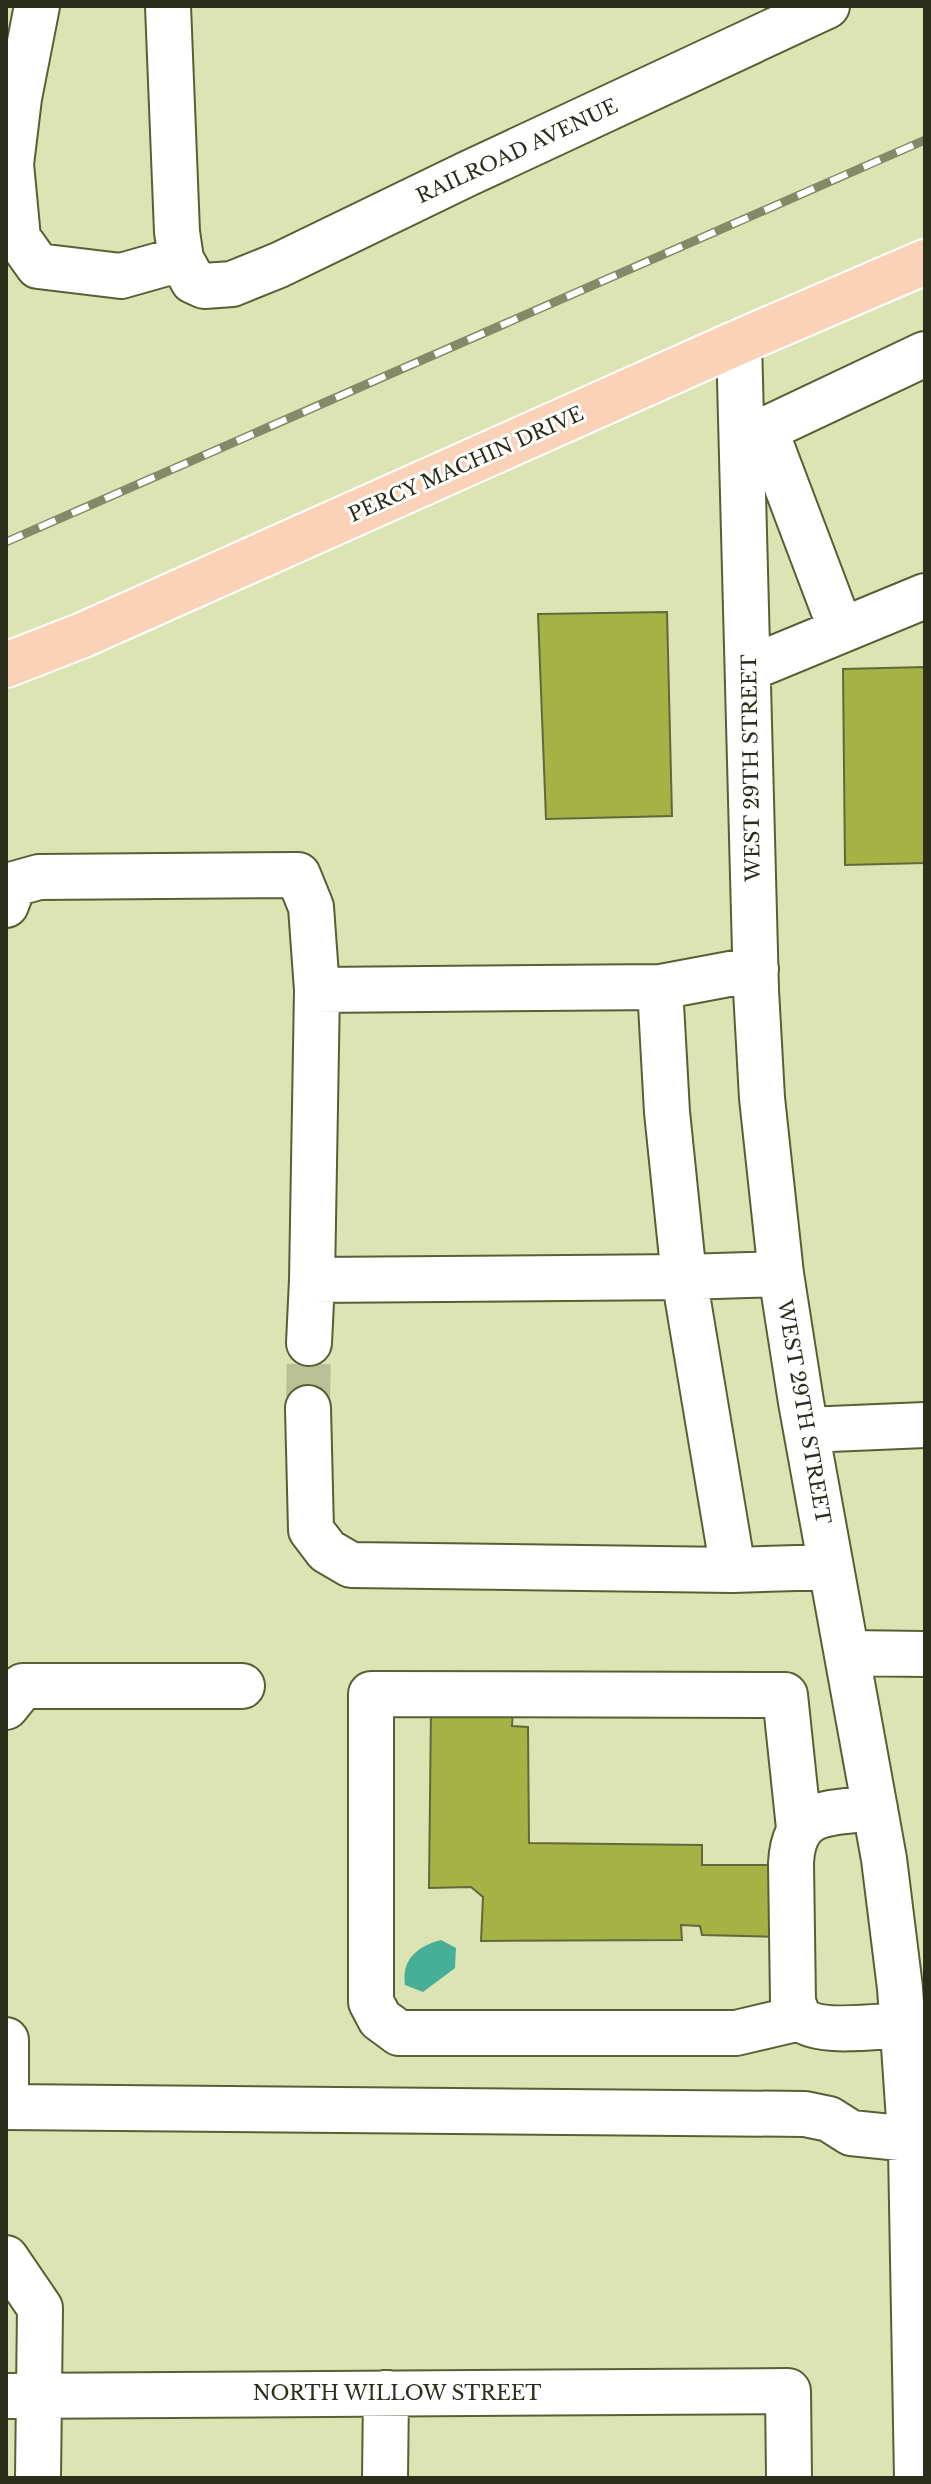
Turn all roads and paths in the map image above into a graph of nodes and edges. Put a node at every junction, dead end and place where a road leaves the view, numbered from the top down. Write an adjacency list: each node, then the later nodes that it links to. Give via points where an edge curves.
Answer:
1 (37, 6): 5 (street, RAILROAD AVENUE, via 11,164 18,238 38,266 121,276)
2 (168, 6): 5 (street, via 177,232)
3 (827, 6): 5 (street, RAILROAD AVENUE, via 279,265 232,284)
4 (925, 262): 6 (main road, PERCY MACHIN DRIVE)
5 (192, 273)
6 (739, 342): 8 (street, WEST 29TH STREET); 11 (main road, PERCY MACHIN DRIVE)
7 (925, 354): 8 (street)
8 (754, 434): 10 (street); 12 (street, WEST 29TH STREET)
9 (925, 596): 10 (street)
10 (841, 630): 12 (street)
11 (6, 665)
12 (748, 669): 14 (street, WEST 29TH STREET)
13 (6, 905): 16 (street, via 14,884 39,877 298,875 311,907)
14 (756, 969): 15 (street); 17 (street, WEST 29TH STREET, via 762,1098)
15 (660, 987): 16 (street); 18 (street)
16 (317, 990): 19 (street)
17 (781, 1274): 18 (street); 23 (street, WEST 29TH STREET)
18 (684, 1277): 19 (street); 25 (street)
19 (312, 1280): 20 (street)
20 (309, 1343)
21 (308, 1408): 25 (street, via 311,1530 327,1551 351,1565)
22 (925, 1425): 23 (street)
23 (806, 1430): 24 (street, WEST 29TH STREET)
24 (831, 1567): 25 (street); 26 (street, WEST 29TH STREET)
25 (733, 1570)
26 (847, 1653): 27 (street); 30 (street, WEST 29TH STREET)
27 (925, 1654)
28 (242, 1686): 29 (street, via 23,1686)
29 (6, 1707)
30 (875, 1808): 31 (street, via 811,1819); 33 (street, WEST 29TH STREET)
31 (799, 1828): 32 (street, via 791,1863 793,2002); 32 (street, via 785,1695 371,1694 371,2002 380,2019 399,2033 736,2033)
32 (800, 2018): 33 (street, via 835,2028)
33 (903, 2025): 36 (street, WEST 29TH STREET)
34 (6, 2040): 35 (street)
35 (6, 2107): 36 (street, via 805,2114 829,2119 851,2133)
36 (910, 2139): 43 (street, WEST 29TH STREET)
37 (6, 2258): 39 (street, via 40,2308)
38 (386, 2393): 39 (street, NORTH WILLOW STREET); 41 (street); 42 (street, NORTH WILLOW STREET, via 788,2391)
39 (22, 2396): 40 (street)
40 (38, 2478)
41 (385, 2478)
42 (789, 2478)
43 (917, 2478)

